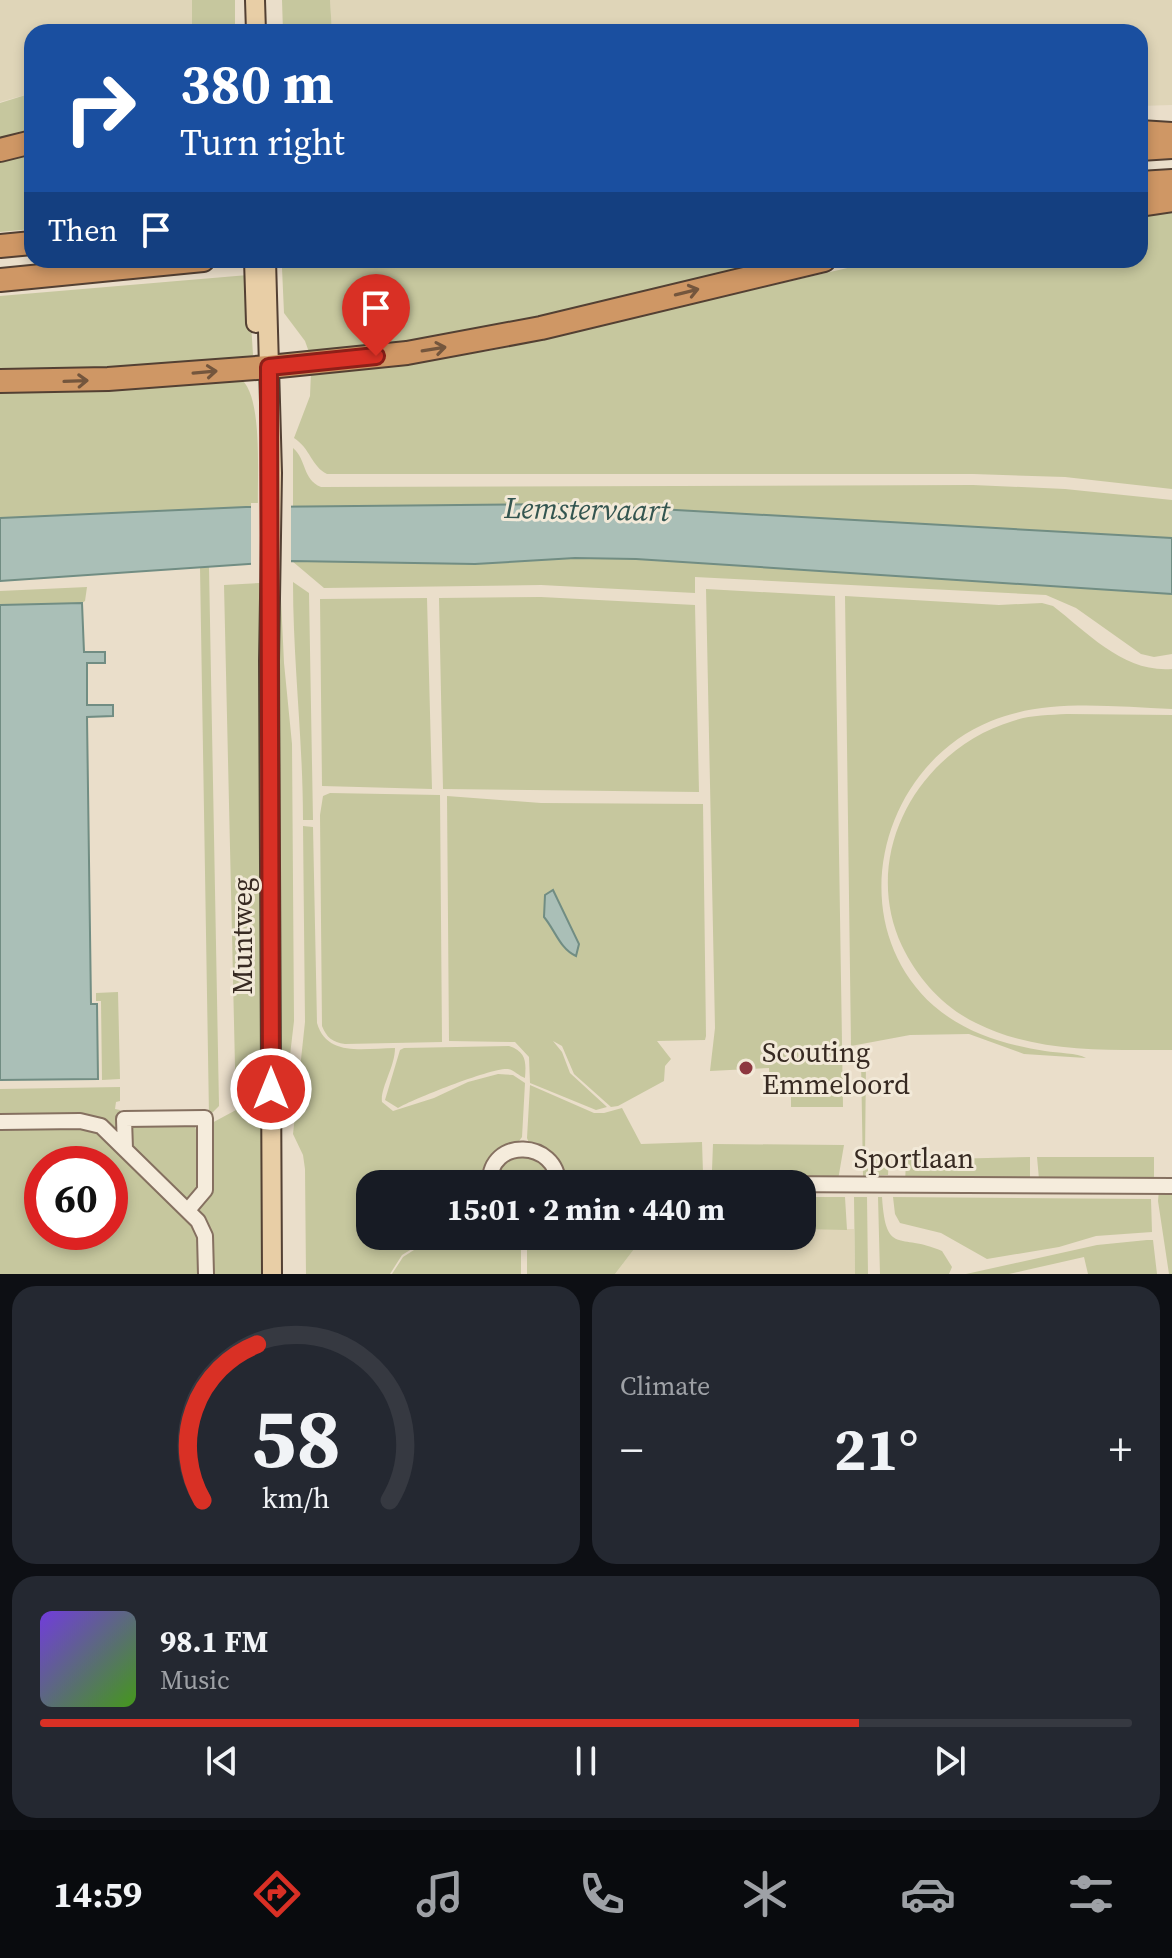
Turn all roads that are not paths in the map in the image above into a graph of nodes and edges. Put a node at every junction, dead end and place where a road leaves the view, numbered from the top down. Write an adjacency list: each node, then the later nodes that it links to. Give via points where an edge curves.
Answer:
1 (245, 0): 3 (main road)
2 (255, 0): 4 (main road)
3 (245, 24)
4 (256, 24)
5 (1148, 132): 6 (highway)
6 (1172, 134)
7 (24, 144): 10 (highway)
8 (1172, 147): 9 (highway)
9 (1148, 148)
10 (0, 150)
11 (1172, 181): 12 (highway)
12 (1148, 182)
13 (1172, 200): 14 (highway)
14 (1148, 204)
15 (24, 244): 16 (highway)
16 (0, 246)
17 (122, 268): 21 (highway)
18 (256, 268): 22 (main road, Muntweg)
19 (265, 268): 22 (main road, Muntweg)
20 (790, 268): 23 (highway, one-way to 20, via 470,343)
21 (0, 280)
22 (261, 292): 23 (main road, Muntweg)
23 (264, 368): 24 (highway, one-way to 23); 35 (main road, Muntweg)
24 (0, 381)
25 (0, 1122): 26 (street, via 92,1122)
26 (121, 1146)
27 (125, 1146): 33 (street, via 124,1119 205,1118 205,1190)
28 (128, 1152): 33 (street)
29 (492, 1170): 30 (street, Sportlaan, via 500,1157 523,1147 545,1157)
30 (554, 1170)
31 (816, 1184): 32 (street, Sportlaan)
32 (1172, 1186)
33 (188, 1210): 34 (street, via 204,1231)
34 (206, 1274)
35 (272, 1274)

